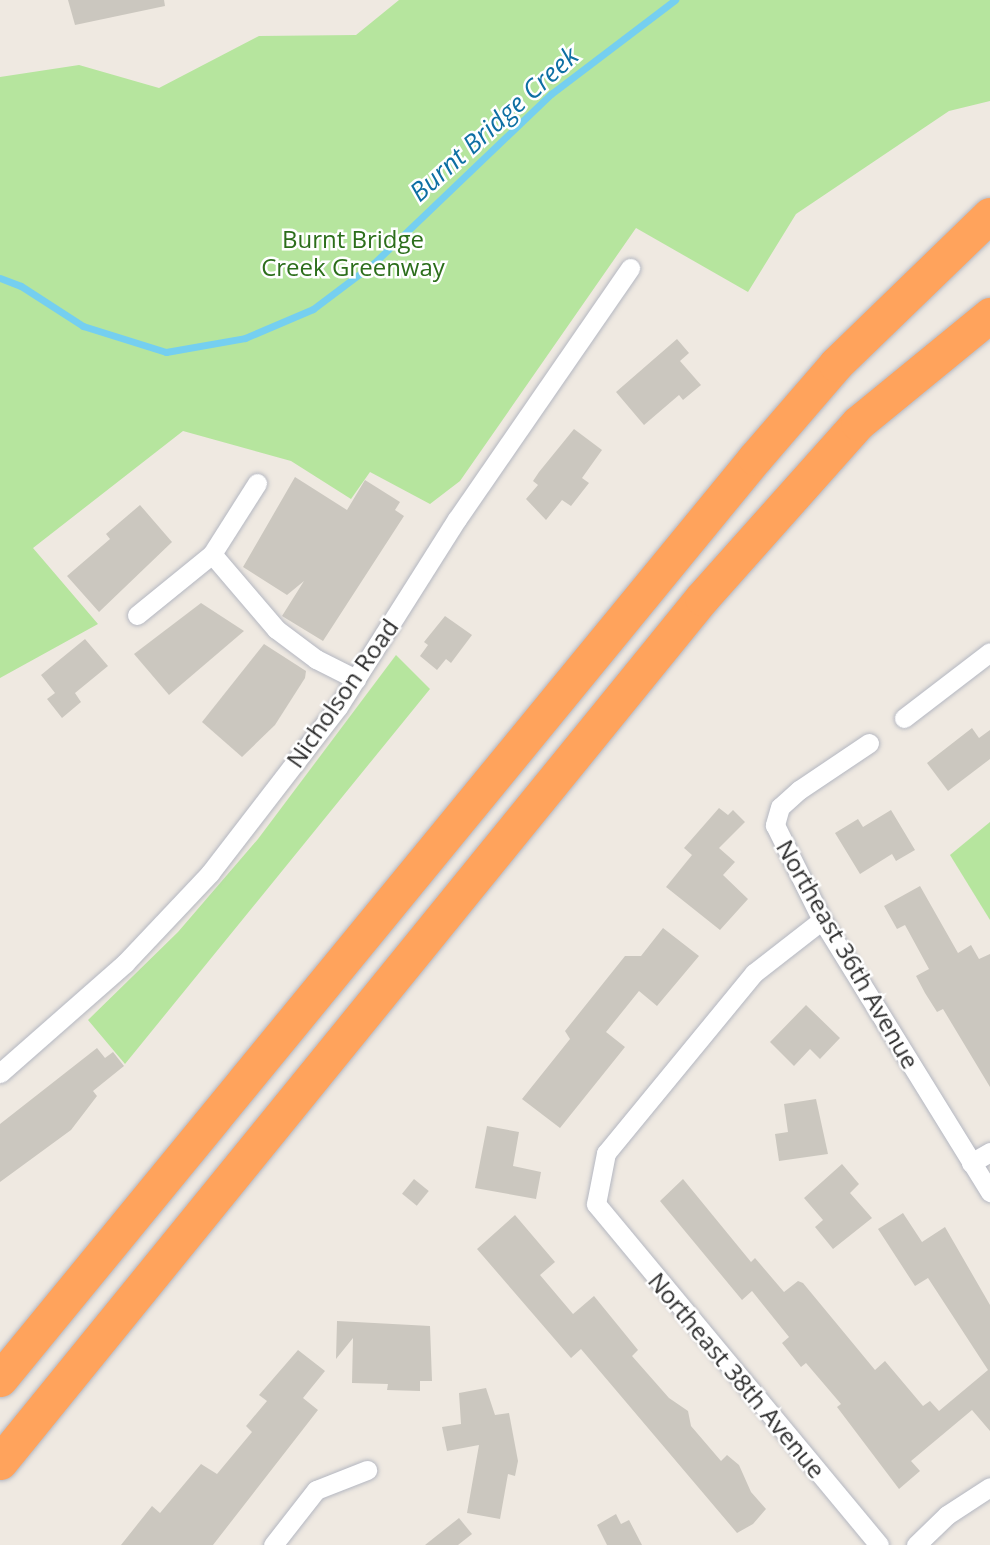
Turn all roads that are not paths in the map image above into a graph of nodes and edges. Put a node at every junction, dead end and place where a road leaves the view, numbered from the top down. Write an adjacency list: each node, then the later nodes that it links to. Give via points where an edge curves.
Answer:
1 (990, 215): 9 (highway, via 836,364)
2 (990, 240): 9 (highway, via 842,370)
3 (630, 268): 12 (street, Nicholson Road, via 457,519)
4 (990, 302): 6 (highway)
5 (990, 315): 6 (highway)
6 (901, 387): 21 (highway, via 858,423 702,598)
7 (257, 483): 8 (street)
8 (212, 554): 10 (street); 12 (street, via 276,629 316,659)
9 (659, 574): 20 (highway)
10 (137, 615)
11 (990, 652): 13 (street)
12 (356, 679): 16 (street, Nicholson Road, via 210,873 125,963)
13 (904, 718)
14 (869, 743): 15 (street, Northeast 36th Avenue, via 799,790 780,807 775,825)
15 (822, 920): 18 (street, Northeast 36th Avenue); 25 (street, Northeast 38th Avenue, via 754,973 606,1153 596,1204)
16 (0, 1073)
17 (990, 1152): 18 (street)
18 (971, 1163): 19 (street, Northeast 36th Avenue)
19 (990, 1192)
20 (0, 1379)
21 (0, 1462)
22 (367, 1470): 24 (street, via 316,1490)
23 (990, 1487): 26 (street, via 947,1515)
24 (273, 1545)
25 (879, 1545)
26 (916, 1545)

